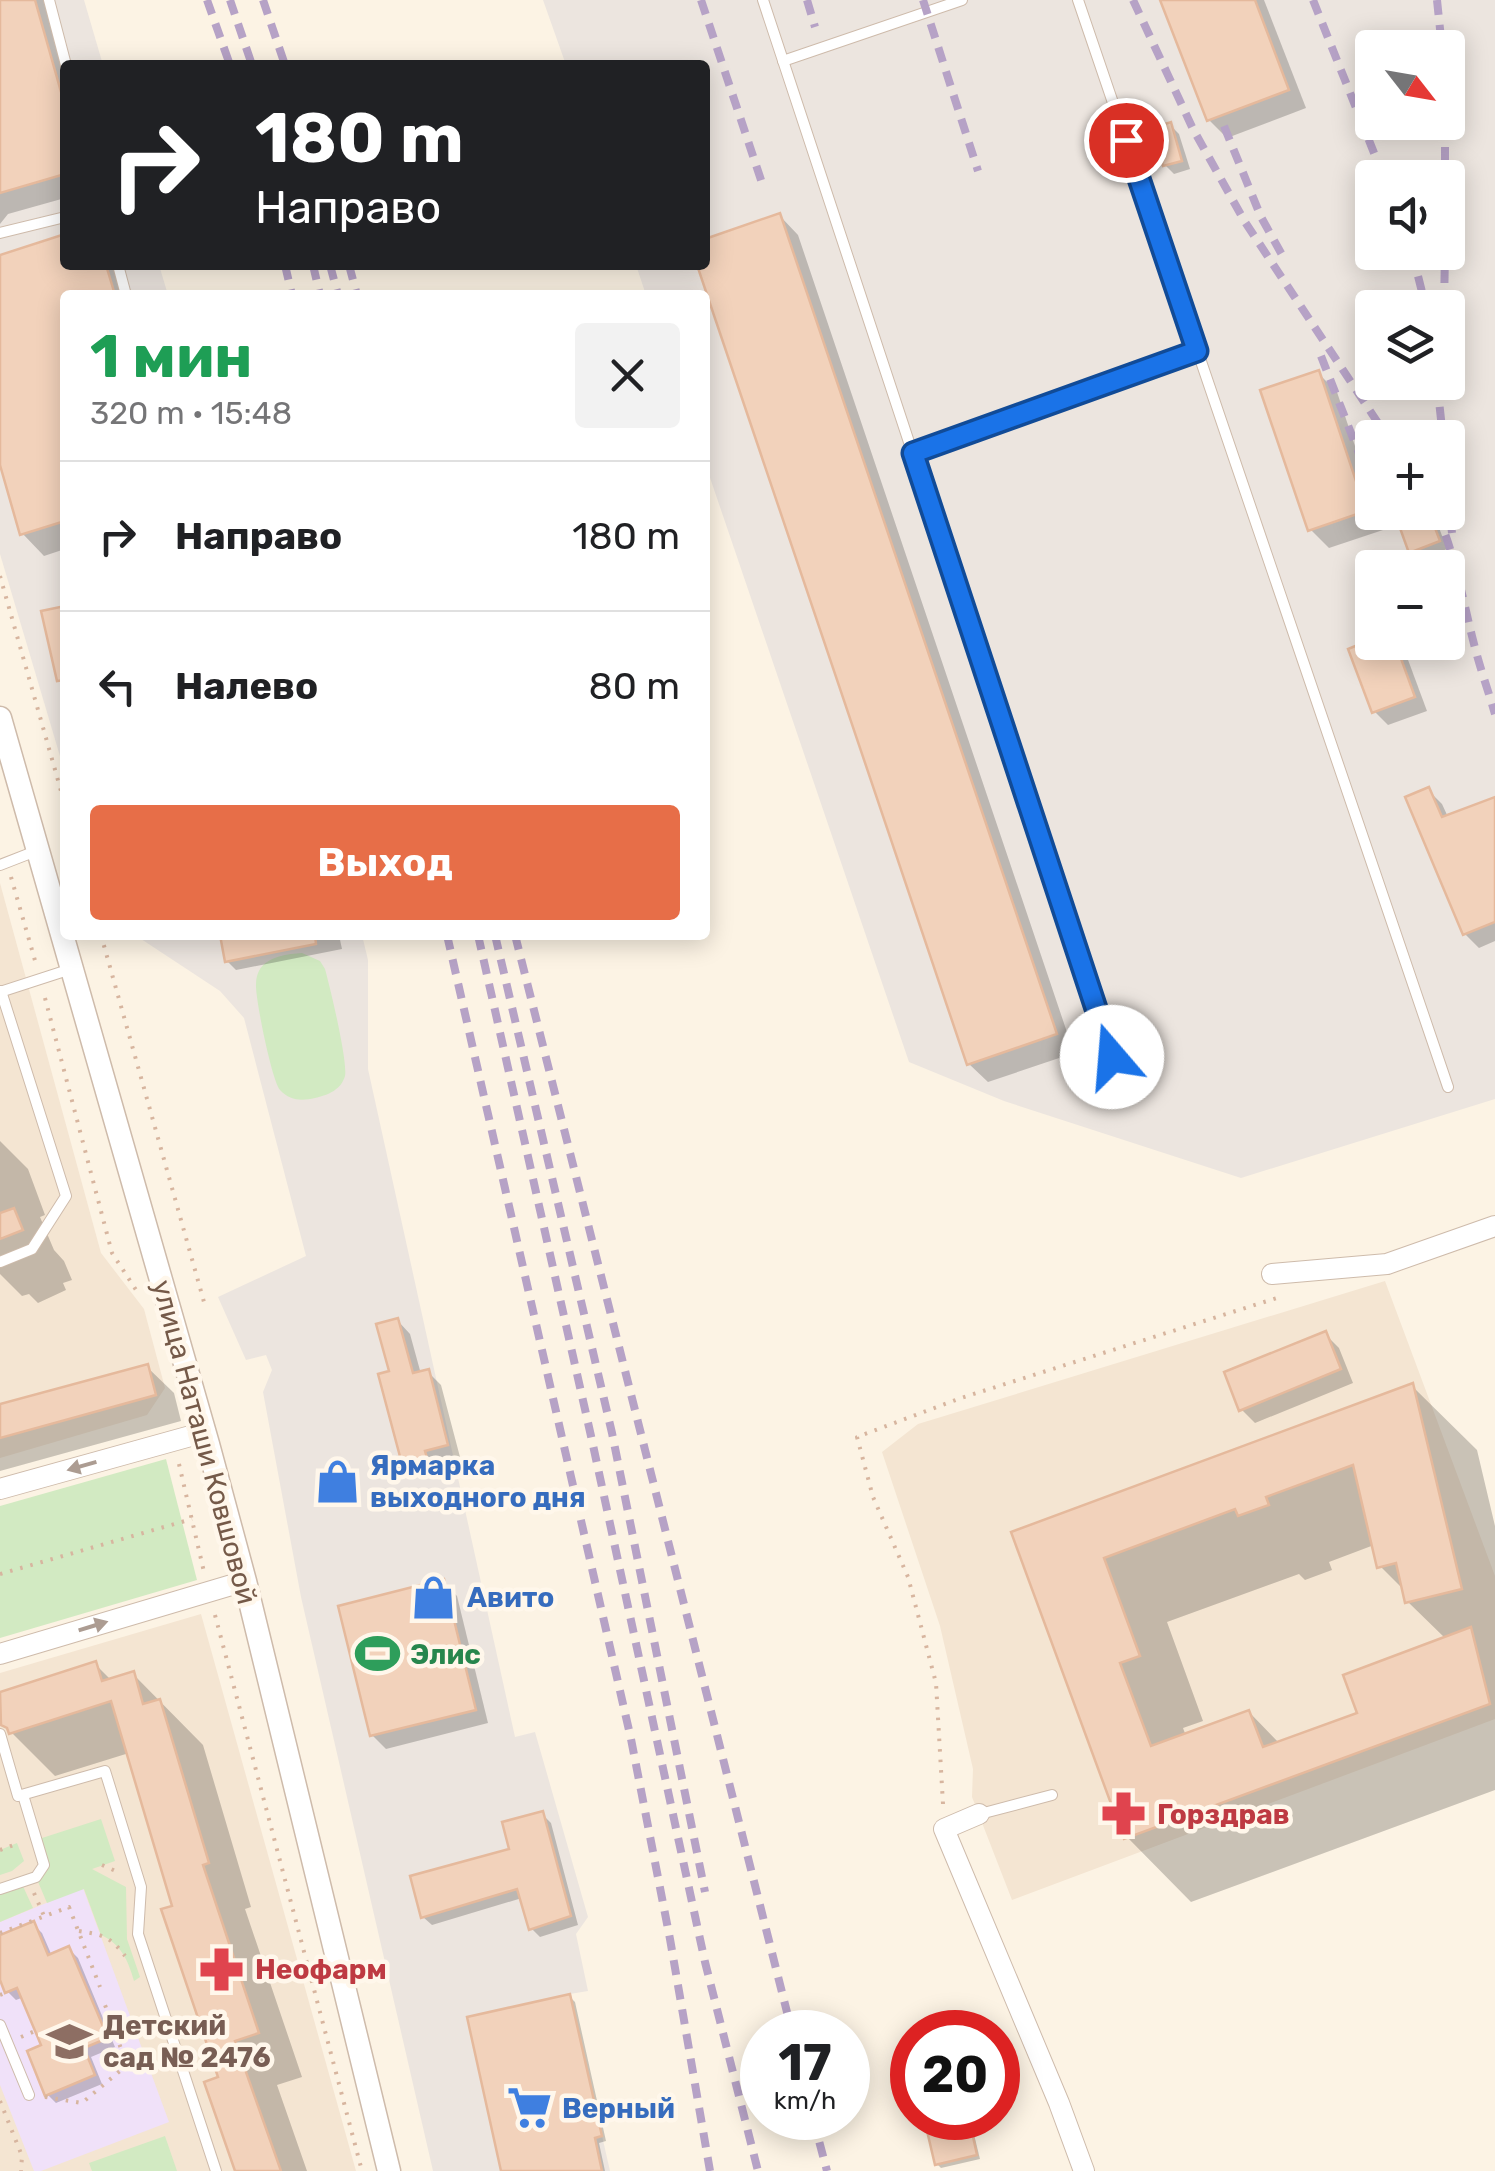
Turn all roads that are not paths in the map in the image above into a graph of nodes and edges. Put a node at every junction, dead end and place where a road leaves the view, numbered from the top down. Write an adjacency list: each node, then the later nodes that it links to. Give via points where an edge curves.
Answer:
1 (49, 0): 5 (lane)
2 (763, 0): 6 (lane)
3 (962, 0): 6 (lane)
4 (1078, 0): 9 (lane)
5 (65, 60)
6 (784, 61): 10 (lane)
7 (60, 218): 8 (lane)
8 (0, 233)
9 (1197, 351): 10 (lane); 19 (lane)
10 (913, 453): 18 (lane)
11 (0, 718): 12 (street, улица Наташи Ковшовой)
12 (38, 850): 13 (lane); 14 (street, улица Наташи Ковшовой)
13 (3, 863)
14 (60, 913)
15 (66, 940): 16 (street, улица Наташи Ковшовой)
16 (72, 968): 17 (lane); 23 (street, улица Наташи Ковшовой)
17 (0, 991): 21 (lane, via 66,1196 32,1249)
18 (1112, 1057)
19 (1448, 1087)
20 (1495, 1226): 22 (street, via 1387,1264)
21 (0, 1262)
22 (1272, 1274)
23 (205, 1432): 24 (street, one-way to 24); 25 (street, улица Наташи Ковшовой)
24 (0, 1488)
25 (244, 1581): 26 (street, one-way to 25); 35 (street, улица Наташи Ковшовой)
26 (0, 1654)
27 (0, 1734): 28 (lane, via 18,1796)
28 (23, 1795): 31 (lane, via 44,1865 36,1877); 34 (lane, via 105,1771 141,1886 138,1934)
29 (1052, 1795): 30 (lane)
30 (979, 1814): 36 (street, via 944,1829)
31 (0, 1889)
32 (0, 2026): 33 (lane)
33 (29, 2095)
34 (216, 2171)
35 (389, 2171)
36 (1084, 2171)

